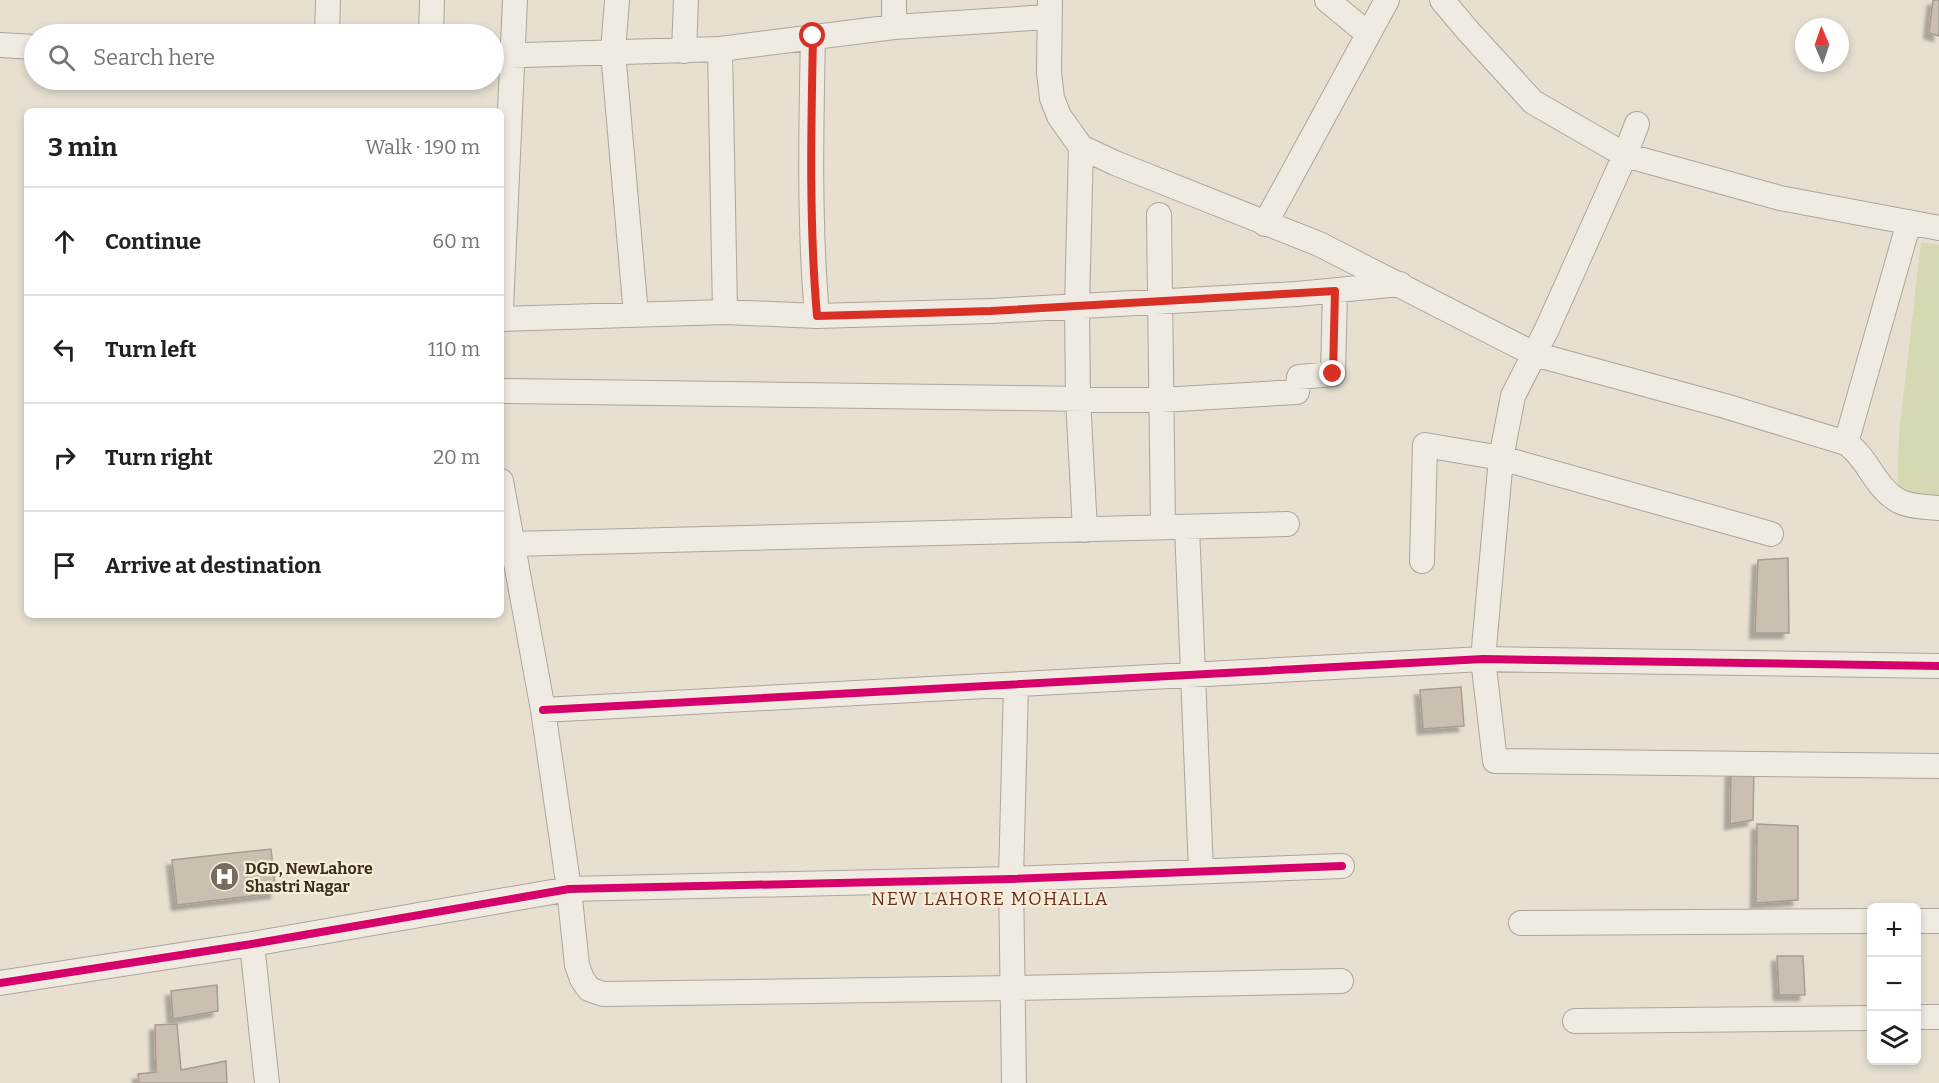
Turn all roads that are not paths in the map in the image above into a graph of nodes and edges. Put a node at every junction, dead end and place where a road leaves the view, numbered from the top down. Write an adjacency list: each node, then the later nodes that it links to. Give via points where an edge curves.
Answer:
1 (328, 0): 11 (street)
2 (432, 0): 12 (street)
3 (515, 0): 19 (street)
4 (617, 0): 20 (street)
5 (686, 0): 21 (street)
6 (894, 0): 13 (street)
7 (1328, 0): 14 (street)
8 (1387, 0): 14 (street)
9 (1442, 0): 27 (street, via 1533,102)
10 (1049, 8): 13 (street); 26 (street, via 1053,98 1059,116)
11 (327, 24)
12 (431, 24)
13 (894, 27): 15 (street)
14 (1368, 34): 30 (street)
15 (813, 36): 18 (street); 38 (street, via 810,172)
16 (0, 45): 17 (street)
17 (24, 46)
18 (720, 49): 21 (street); 36 (street)
19 (504, 51)
20 (613, 51): 21 (street); 22 (street); 37 (street)
21 (684, 51)
22 (504, 56)
23 (503, 90): 24 (street)
24 (503, 108)
25 (1637, 124): 27 (street)
26 (1081, 147): 30 (street); 35 (street)
27 (1625, 155): 29 (street, via 1780,198); 40 (street)
28 (1159, 215): 34 (street)
29 (1909, 222): 31 (street); 44 (street)
30 (1265, 224): 32 (street, via 1319,244)
31 (1939, 228)
32 (1400, 284): 33 (street); 40 (street)
33 (1335, 291): 34 (street); 43 (street, via 1333,374 1299,377 1297,392)
34 (1160, 301): 35 (street); 43 (street)
35 (1077, 307): 38 (street); 42 (street)
36 (725, 312): 37 (street); 38 (street)
37 (636, 315): 39 (street)
38 (817, 316)
39 (504, 319)
40 (1534, 354): 44 (street); 45 (street, via 1513,396)
41 (504, 391): 42 (street)
42 (1078, 399): 43 (street); 51 (street)
43 (1161, 400): 49 (street)
44 (1846, 443): 47 (street, via 1897,500)
45 (1501, 458): 52 (street); 54 (street, via 1425,445); 55 (street)
46 (504, 498): 53 (street)
47 (1939, 508)
48 (1287, 524): 50 (street)
49 (1163, 527): 50 (street); 51 (street)
50 (1187, 527): 57 (street)
51 (1085, 530): 53 (street)
52 (1771, 534)
53 (512, 544): 59 (street)
54 (1422, 561)
55 (1483, 659): 56 (street); 57 (street); 60 (street, via 1495,761)
56 (1939, 666)
57 (1192, 675): 58 (street); 62 (street)
58 (1016, 685): 59 (street); 63 (street)
59 (543, 710): 64 (street)
60 (1939, 766)
61 (1342, 866): 62 (street)
62 (1201, 871): 63 (street)
63 (1011, 879): 64 (street); 72 (street)
64 (569, 889): 69 (street); 72 (street, via 577,965 589,989 603,994)
65 (1867, 921): 68 (street)
66 (1921, 921): 67 (street)
67 (1939, 921)
68 (1521, 923)
69 (252, 944): 71 (street); 77 (street)
70 (1341, 981): 72 (street)
71 (0, 983)
72 (1013, 988): 78 (street)
73 (1921, 1017): 74 (street)
74 (1939, 1017)
75 (1867, 1018): 76 (street)
76 (1575, 1021)
77 (267, 1083)
78 (1014, 1083)

